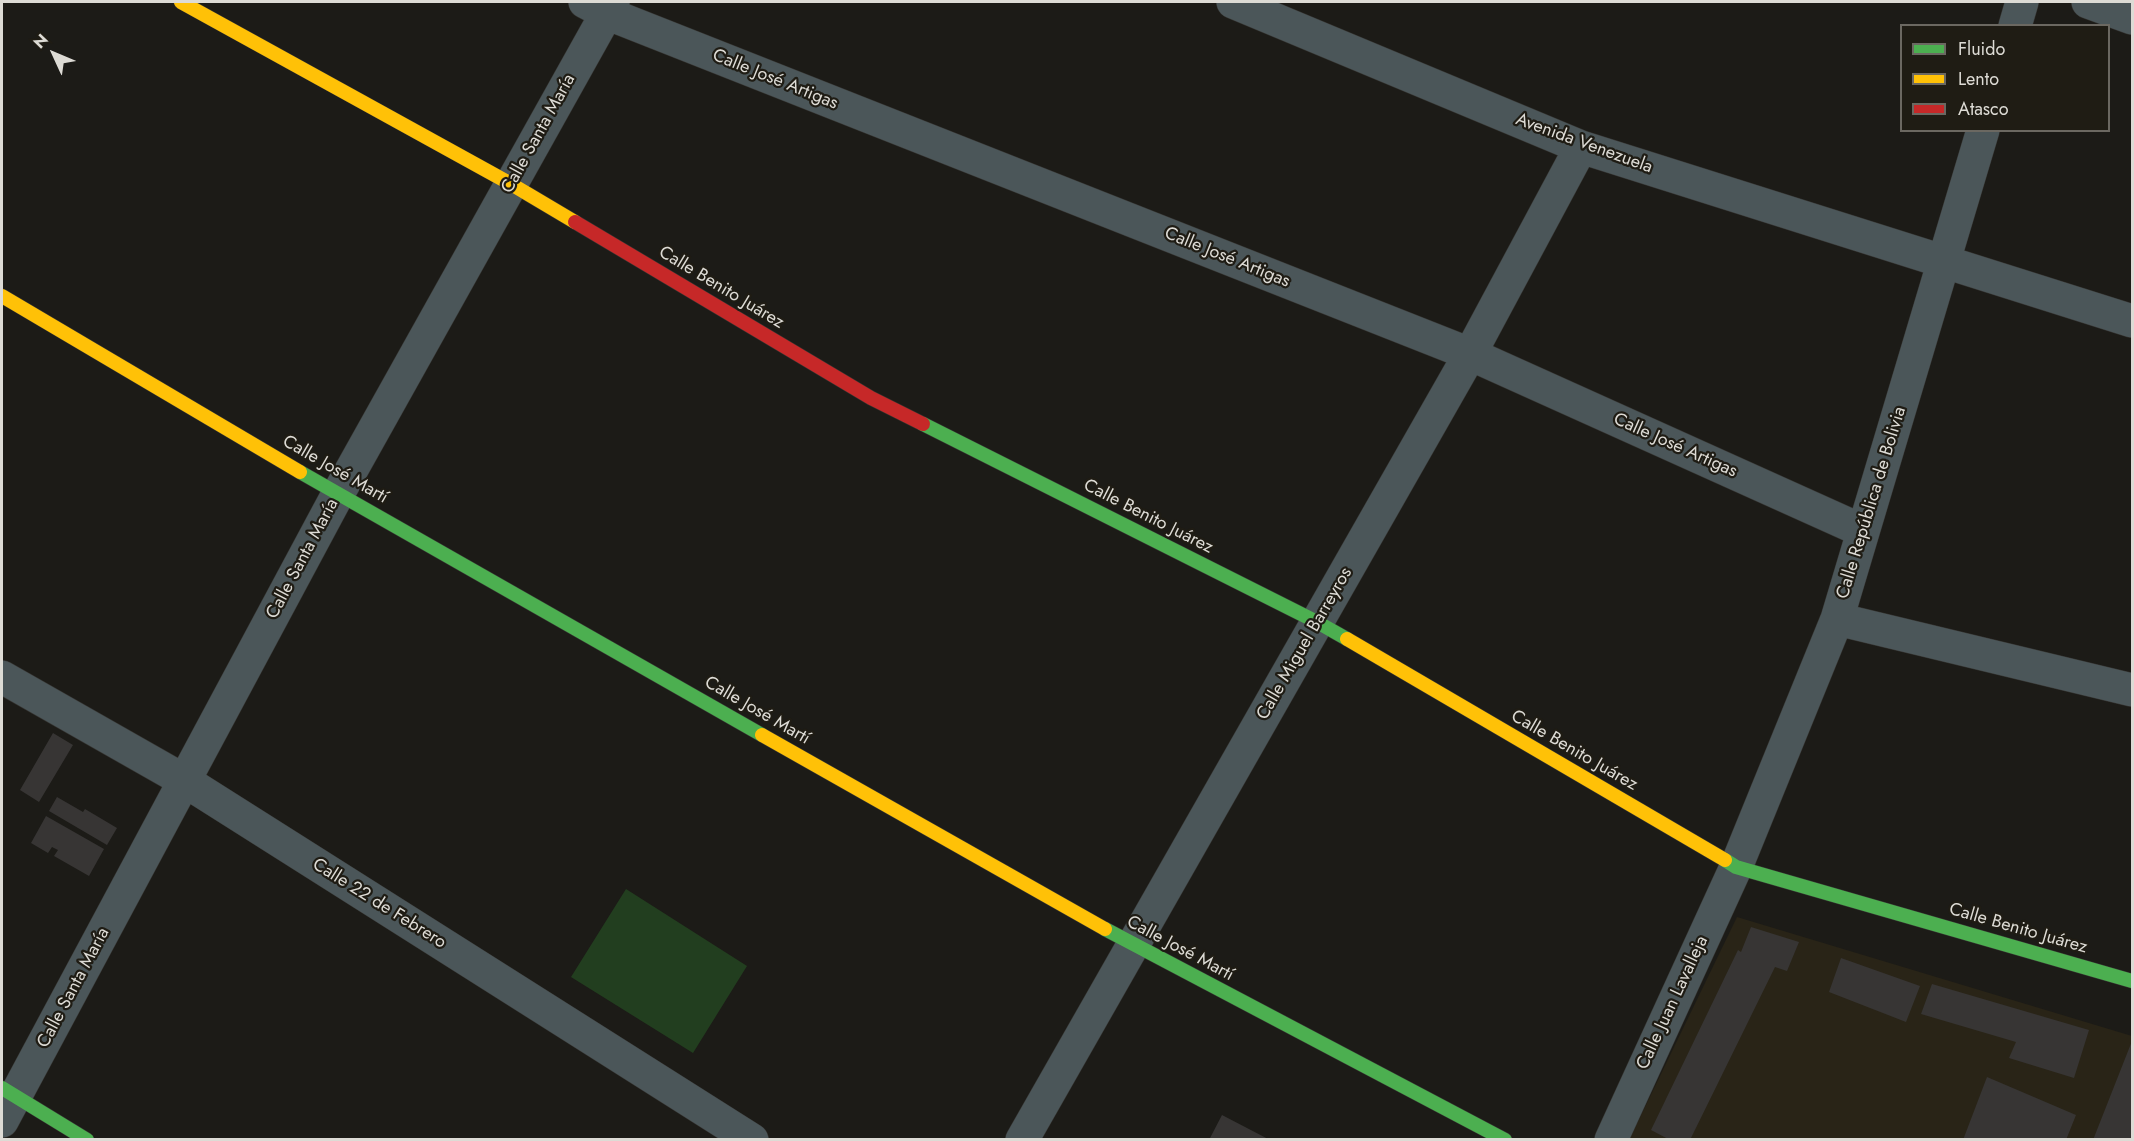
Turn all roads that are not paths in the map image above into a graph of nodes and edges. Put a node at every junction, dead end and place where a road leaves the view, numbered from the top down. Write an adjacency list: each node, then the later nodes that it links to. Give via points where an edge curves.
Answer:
1 (181, 2): 11 (street, Calle Benito Juárez)
2 (1233, 2): 6 (street, Avenida Venezuela)
3 (2022, 2): 8 (street)
4 (2088, 2): 7 (street)
5 (601, 5): 11 (street, Calle Santa María); 15 (street, Calle José Artigas)
6 (1281, 10): 10 (street, Avenida Venezuela)
7 (2133, 18)
8 (2016, 24)
9 (1982, 132): 12 (street, Calle República de Bolivia)
10 (1581, 147): 12 (street, Avenida Venezuela); 15 (street, Calle Miguel Barreyros)
11 (511, 184): 16 (street, Calle Santa María); 19 (street, Calle Benito Juárez, via 871,398)
12 (1944, 262): 14 (street, Avenida Venezuela); 17 (street, Calle República de Bolivia)
13 (2, 296): 16 (street, Calle José Martí)
14 (2133, 321)
15 (1470, 354): 17 (street, Calle José Artigas); 19 (street, Calle Miguel Barreyros)
16 (338, 494): 22 (street, Calle Santa María); 24 (street, Calle José Martí)
17 (1863, 531): 18 (street, Calle República de Bolivia)
18 (1837, 619): 21 (street); 23 (street, Calle República de Bolivia)
19 (1317, 622): 23 (street, Calle Benito Juárez); 24 (street, Calle Miguel Barreyros)
20 (2, 677): 22 (street, Calle 22 de Febrero)
21 (2133, 690)
22 (185, 781): 26 (street, Calle Santa María); 28 (street, Calle 22 de Febrero)
23 (1736, 867): 25 (street, Calle Benito Juárez); 31 (street, Calle Juan Lavalleja)
24 (1133, 945): 29 (street, Calle Miguel Barreyros); 30 (street, Calle José Martí)
25 (2133, 981)
26 (6, 1101): 27 (street)
27 (87, 1140)
28 (752, 1140)
29 (1022, 1140)
30 (1505, 1140)
31 (1611, 1140)

